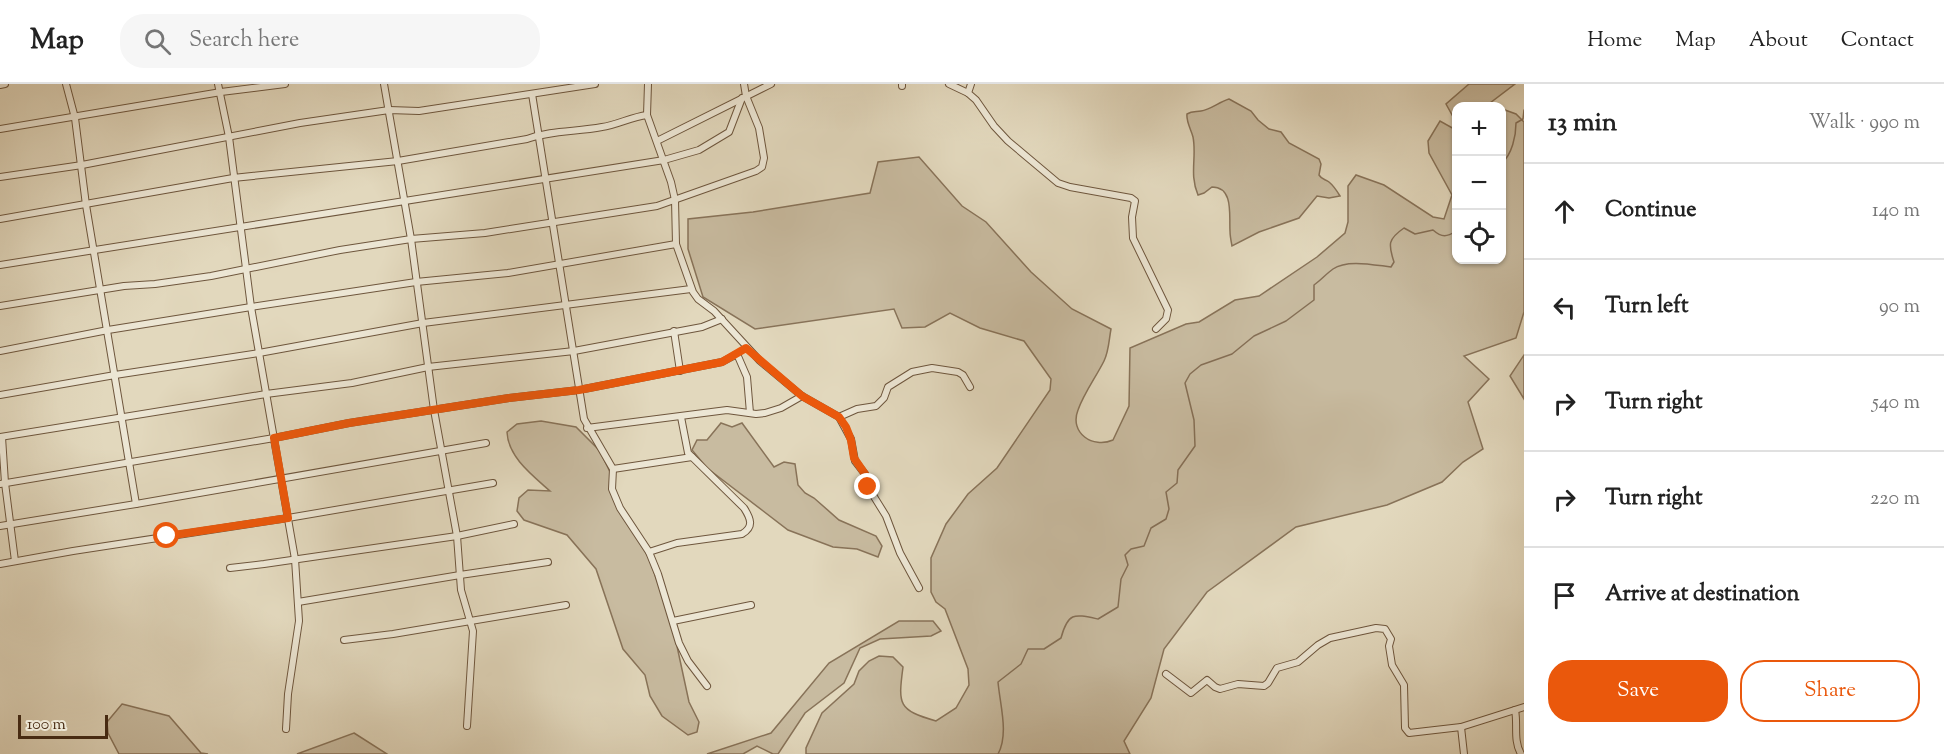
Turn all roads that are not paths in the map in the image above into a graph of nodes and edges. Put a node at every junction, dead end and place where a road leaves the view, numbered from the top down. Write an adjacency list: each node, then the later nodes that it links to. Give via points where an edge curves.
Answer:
1 (4, 84): 12 (street)
2 (66, 84): 19 (street)
3 (218, 84): 13 (street)
4 (285, 84): 13 (street)
5 (384, 84): 17 (street)
6 (595, 84): 15 (street)
7 (648, 84): 18 (street)
8 (744, 84): 16 (street)
9 (771, 84): 16 (street)
10 (949, 84): 14 (street)
11 (970, 84): 14 (street)
12 (0, 85)
13 (221, 92): 19 (street); 22 (street)
14 (968, 93): 50 (street, via 1001,134 1058,183 1134,199 1133,238 1168,310 1166,319)
15 (532, 94): 17 (street, via 419,111); 21 (street)
16 (744, 97): 23 (street); 24 (street, via 729,132 699,150); 30 (street, via 758,123 762,167)
17 (388, 110): 22 (street); 25 (street)
18 (647, 115): 21 (street, via 602,127); 23 (street)
19 (75, 118): 20 (street); 26 (street)
20 (0, 129)
21 (538, 135): 25 (street); 29 (street)
22 (229, 136): 26 (street); 28 (street)
23 (657, 141): 24 (street)
24 (664, 160): 29 (street); 30 (street)
25 (398, 161): 28 (street); 31 (street)
26 (82, 165): 27 (street); 32 (street)
27 (0, 177)
28 (233, 178): 32 (street); 35 (street)
29 (546, 180): 31 (street); 34 (street)
30 (675, 200): 34 (street); 37 (street)
31 (405, 201): 35 (street); 36 (street)
32 (86, 205): 33 (street); 38 (street)
33 (0, 219)
34 (553, 222): 36 (street); 39 (street)
35 (241, 227): 38 (street); 41 (street)
36 (411, 239): 41 (street); 42 (street)
37 (676, 244): 39 (street); 43 (street)
38 (94, 251): 40 (street); 44 (street)
39 (559, 264): 42 (street); 46 (street)
40 (0, 265)
41 (247, 270): 44 (street); 47 (street)
42 (416, 282): 47 (street); 49 (street)
43 (691, 289): 46 (street); 48 (street)
44 (101, 290): 45 (street); 51 (street)
45 (0, 306)
46 (566, 306): 49 (street); 55 (street)
47 (251, 308): 51 (street); 56 (street)
48 (722, 320): 52 (street); 53 (street)
49 (423, 323): 56 (street); 58 (street)
50 (1156, 329)
51 (108, 330): 54 (street); 60 (street)
52 (674, 331): 55 (street); 59 (street)
53 (746, 348): 57 (street); 65 (street)
54 (0, 351)
55 (574, 351): 58 (street); 62 (street)
56 (259, 353): 60 (street); 63 (street)
57 (737, 354): 59 (street, via 722,362); 67 (street, via 747,376)
58 (428, 367): 63 (street, via 352,383); 66 (street)
59 (680, 371): 62 (street)
60 (115, 375): 64 (street); 70 (street)
61 (970, 387): 69 (street, via 963,375 950,370 912,372 888,387 876,406)
62 (579, 390): 66 (street); 71 (street)
63 (266, 394): 70 (street); 73 (street)
64 (0, 395)
65 (802, 396): 67 (street, via 774,411); 69 (street)
66 (435, 410): 73 (street); 75 (street)
67 (750, 413): 68 (street, via 727,410)
68 (681, 417): 71 (street); 76 (street, via 686,448)
69 (839, 417): 96 (street, via 851,440 855,461 865,474)
70 (122, 418): 72 (street); 77 (street)
71 (587, 428): 78 (street)
72 (1, 437): 80 (street)
73 (274, 438): 77 (street); 79 (street)
74 (486, 443): 75 (street)
75 (442, 451): 79 (street); 82 (street)
76 (692, 457): 78 (street); 89 (street, via 744,508 751,525 742,534 677,543)
77 (128, 463): 80 (street); 83 (street)
78 (613, 469): 89 (street, via 612,489 620,508)
79 (282, 478): 83 (street); 84 (street)
80 (3, 483): 85 (street)
81 (493, 483): 82 (street)
82 (449, 490): 84 (street); 88 (street)
83 (136, 504): 85 (street)
84 (288, 518): 90 (street); 91 (street)
85 (11, 524): 87 (street); 91 (street)
86 (514, 524): 88 (street)
87 (0, 526)
88 (457, 536): 90 (street); 95 (street)
89 (649, 552): 101 (street)
90 (295, 559): 94 (street); 97 (street)
91 (15, 561): 93 (street)
92 (548, 562): 95 (street)
93 (0, 564)
94 (230, 568)
95 (460, 575): 97 (street); 100 (street)
96 (919, 588)
97 (298, 602): 109 (street)
98 (566, 605): 100 (street)
99 (751, 605): 101 (street)
100 (468, 620): 102 (street); 107 (street, via 474,645)
101 (673, 621): 104 (street, via 688,661)
102 (344, 640)
103 (1166, 674): 108 (street, via 1191,693 1207,680 1220,689 1238,684 1264,686 1277,668 1298,662 1324,641 1380,627 1391,639 1392,665 1404,685 1405,728 1409,733)
104 (707, 686)
105 (1524, 707): 106 (street)
106 (1515, 710): 108 (street); 111 (street)
107 (467, 726)
108 (1461, 727): 110 (street)
109 (286, 729)
110 (1464, 754)
111 (1521, 754)

